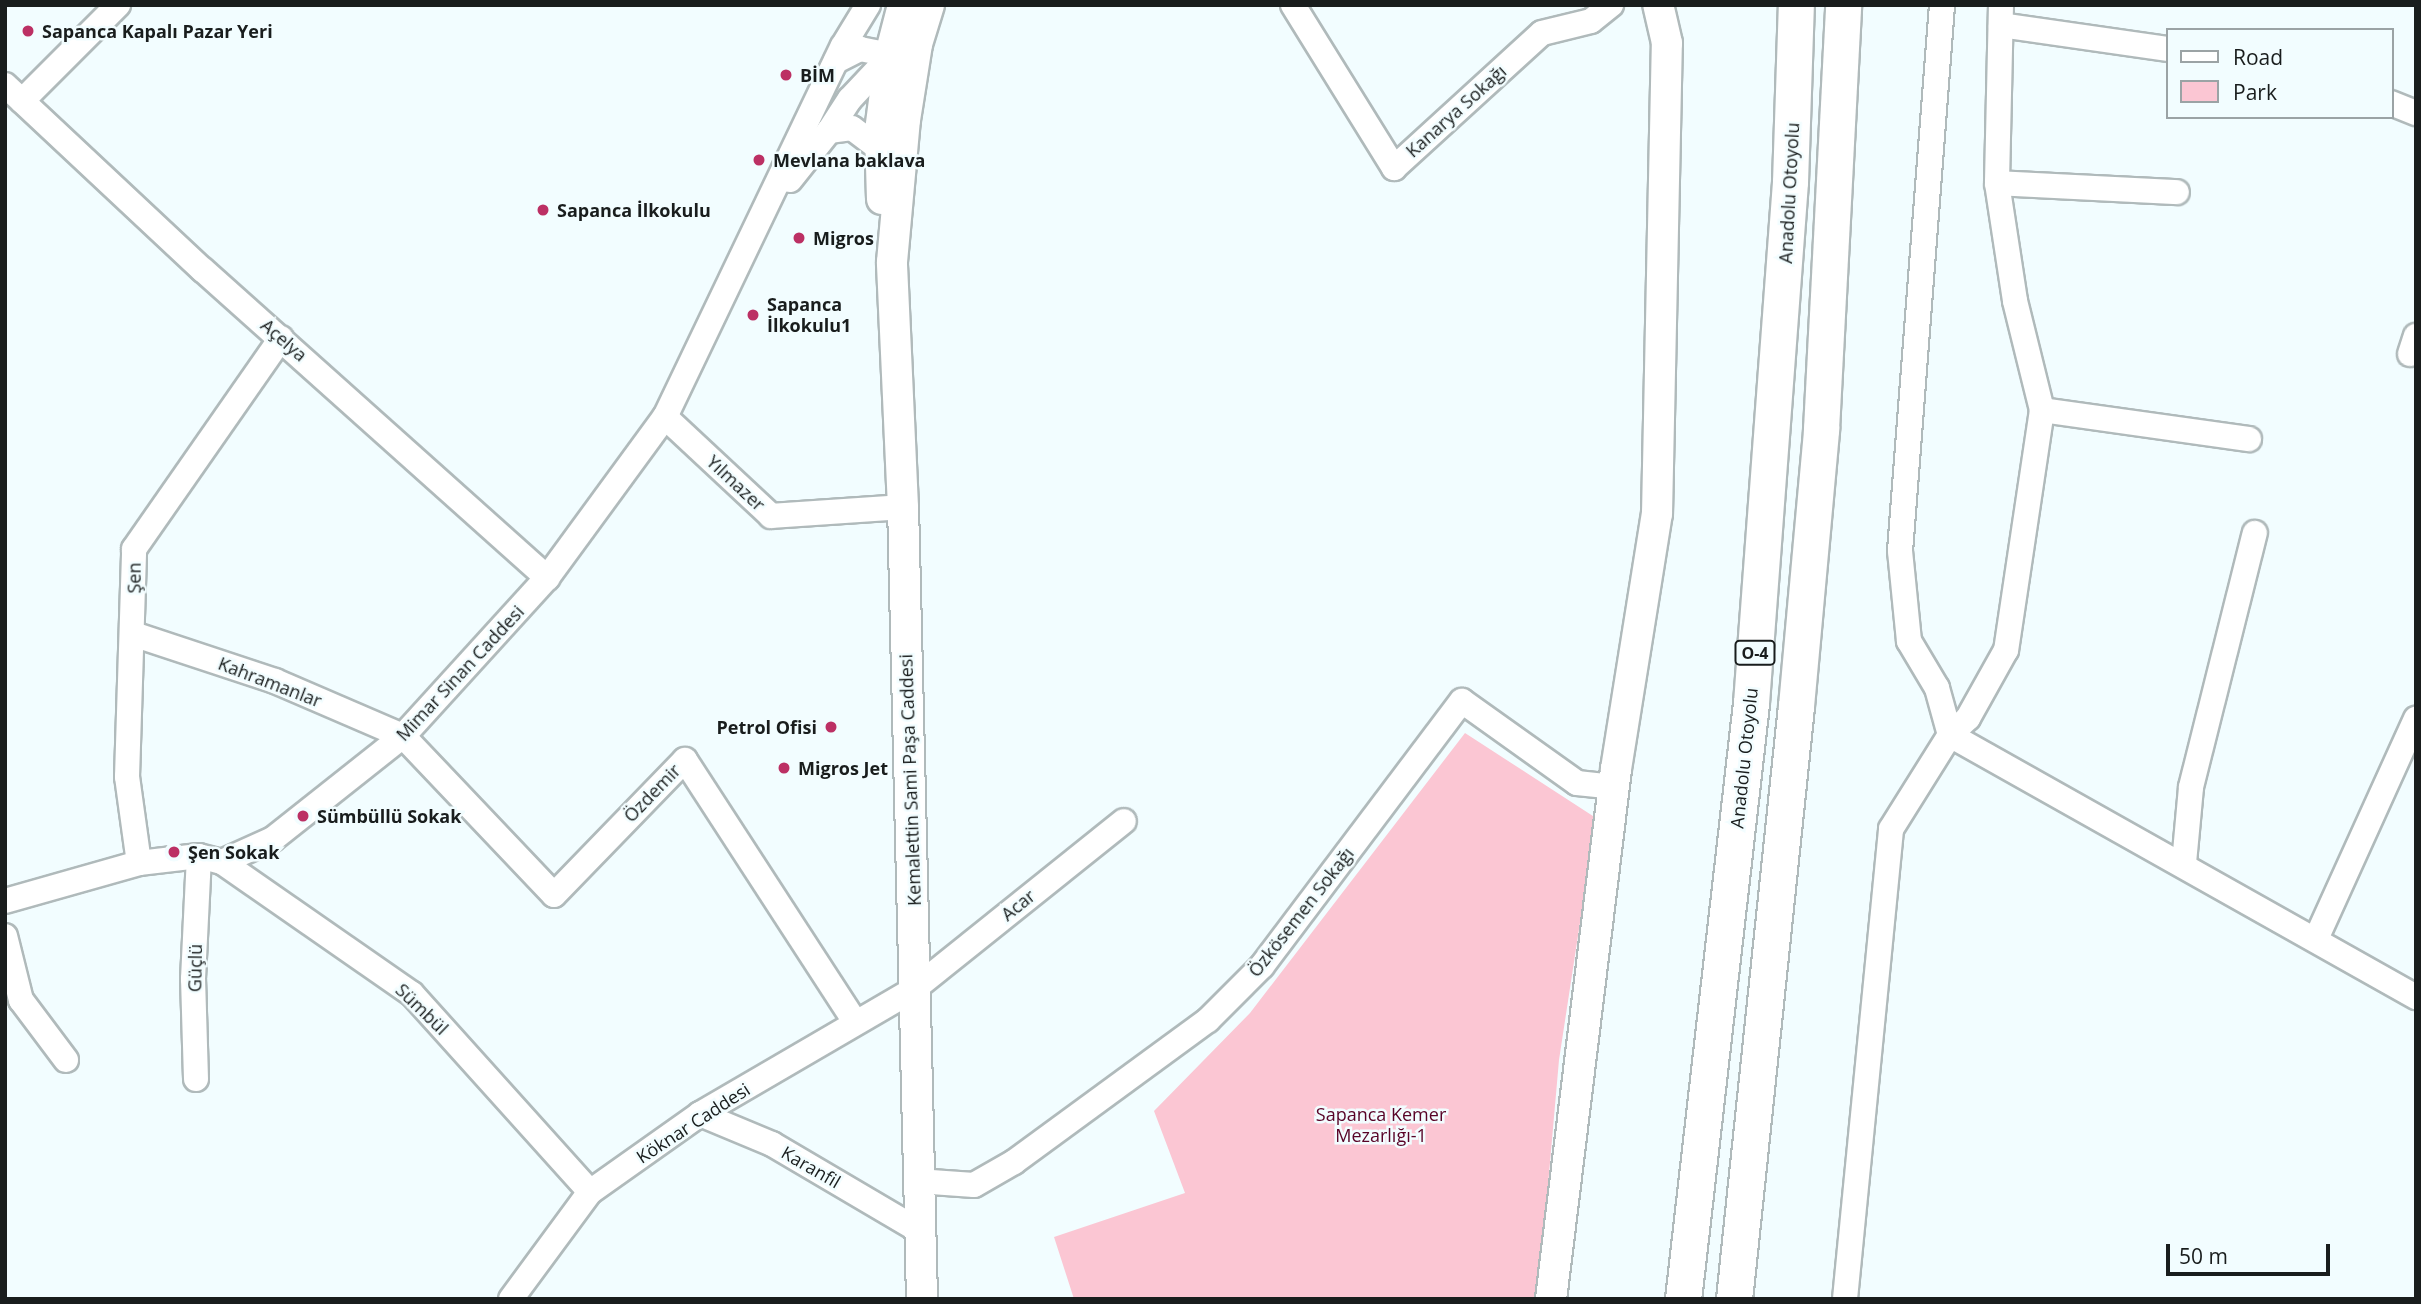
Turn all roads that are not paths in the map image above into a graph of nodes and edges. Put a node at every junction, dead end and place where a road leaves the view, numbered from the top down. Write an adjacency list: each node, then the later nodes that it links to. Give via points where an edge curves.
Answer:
1 (118, 5): 15 (street, Açelya)
2 (868, 5): 13 (street)
3 (1293, 5): 4 (street, Kanarya Sokağı, via 1394,168 1542,33 1591,21)
4 (1611, 5)
5 (1658, 5): 35 (main road, via 1667,43 1657,514)
6 (1796, 5): 55 (highway, Anadolu Otoyolu / O-4, via 1788,223 1753,675)
7 (1843, 5): 56 (highway, O-4, via 1837,186 1818,457)
8 (1942, 5): 33 (street, via 1900,551 1909,641 1937,688)
9 (918, 12): 12 (main road, Kemalettin Sami Paşa Caddesi); 14 (main road, Kemalettin Sami Paşa Caddesi)
10 (2001, 15): 11 (street); 20 (street)
11 (2166, 49)
12 (890, 55): 13 (street, via 860,48); 14 (street); 18 (street, via 849,99); 19 (main road, Kemalettin Sami Paşa Caddesi)
13 (836, 61): 22 (street)
14 (911, 82): 23 (main road, Kemalettin Sami Paşa Caddesi)
15 (14, 93): 24 (street, Açelya)
16 (2393, 104): 17 (street)
17 (2416, 113)
18 (829, 131): 19 (street, via 852,128); 22 (street, via 795,172)
19 (881, 150): 23 (main road, Kemalettin Sami Paşa Caddesi, via 882,215)
20 (1997, 183): 21 (street); 25 (street, via 2015,300)
21 (2177, 192)
22 (753, 237): 26 (street, Mimar Sinan Caddesi)
23 (892, 262): 28 (main road, Kemalettin Sami Paşa Caddesi)
24 (281, 338): 30 (street, Açelya); 31 (street, Şen, via 134,549)
25 (2042, 410): 27 (street); 33 (street, via 2006,650 1968,718)
26 (665, 417): 28 (street, Yılmazer, via 771,516); 30 (street, Mimar Sinan Caddesi)
27 (2249, 439)
28 (903, 507): 43 (main road, Kemalettin Sami Paşa Caddesi)
29 (2255, 533): 39 (street, via 2191,787)
30 (547, 578): 34 (street, Mimar Sinan Caddesi)
31 (134, 634): 34 (street, Kahramanlar, via 275,681); 38 (street, Şen, via 127,777)
32 (2416, 719): 42 (street)
33 (1950, 735): 39 (street); 57 (street, via 1891,829)
34 (403, 736): 37 (street, Mimar Sinan Caddesi, via 273,839); 45 (street, Özdemir, via 554,895 685,760)
35 (1614, 787): 49 (street, Özkösemen Sokağı, via 1577,783 1462,701 1262,966 1208,1020 1014,1162 974,1185); 54 (main road)
36 (1124, 821): 43 (street, Acar)
37 (211, 859): 38 (street, Mimar Sinan Caddesi); 47 (street, Güçlü, via 193,979); 50 (street, Sümbül, via 412,994)
38 (139, 863): 40 (street, Mimar Sinan Caddesi)
39 (2184, 863): 42 (street)
40 (5, 901)
41 (5, 936): 46 (street, via 21,1000)
42 (2316, 939): 44 (street)
43 (913, 990): 45 (street, Köknar Caddesi); 49 (main road, Kemalettin Sami Paşa Caddesi)
44 (2416, 997)
45 (855, 1022): 48 (street, Köknar Caddesi)
46 (66, 1060)
47 (196, 1079)
48 (700, 1114): 50 (street, Köknar Caddesi); 51 (street, Karanfil, via 772,1144)
49 (917, 1181): 51 (main road, Kemalettin Sami Paşa Caddesi)
50 (590, 1192): 52 (street, Köknar Caddesi)
51 (918, 1230): 53 (main road, Kemalettin Sami Paşa Caddesi)
52 (511, 1299)
53 (922, 1299)
54 (1551, 1299)
55 (1683, 1299)
56 (1734, 1299)
57 (1845, 1299)

